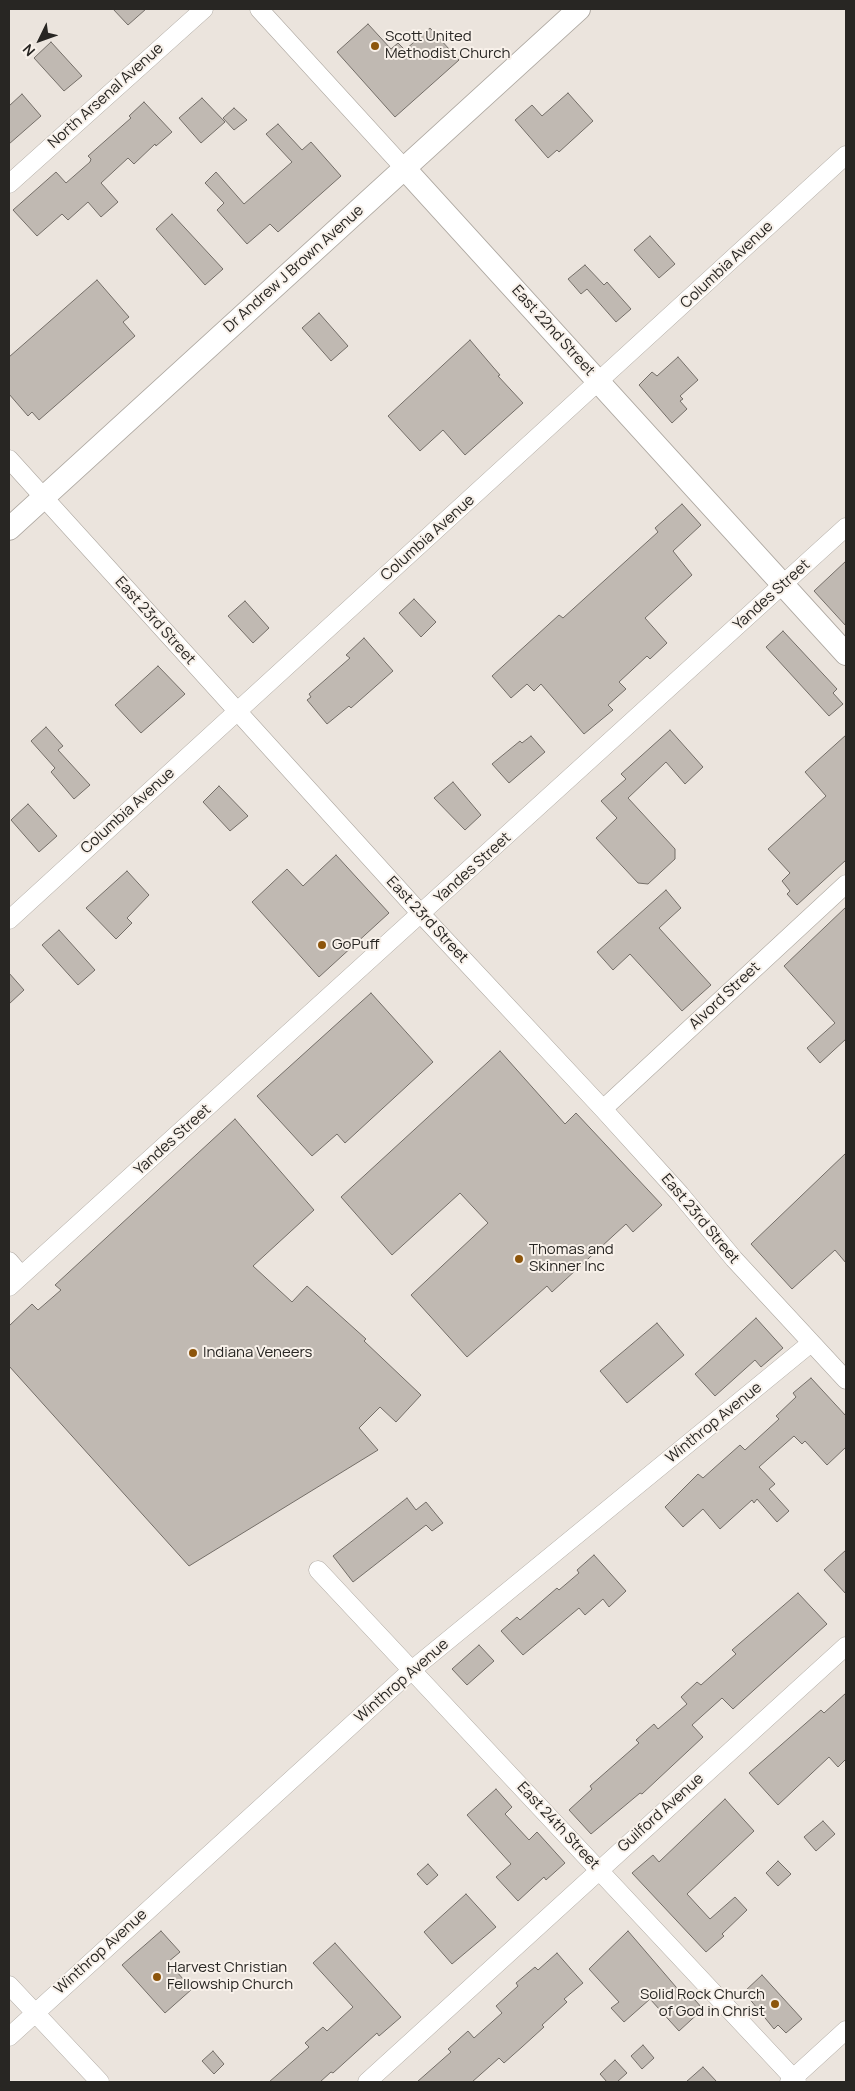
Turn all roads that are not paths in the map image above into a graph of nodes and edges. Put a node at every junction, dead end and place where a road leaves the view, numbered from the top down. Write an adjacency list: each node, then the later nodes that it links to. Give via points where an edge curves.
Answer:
1 (204, 9): 6 (street, North Arsenal Avenue)
2 (259, 9): 5 (street, East 22nd Street)
3 (579, 9): 5 (main road, Dr Andrew J Brown Avenue)
4 (846, 155): 7 (street, Columbia Avenue)
5 (404, 169): 7 (main road, East 22nd Street); 9 (main road, Dr Andrew J Brown Avenue)
6 (9, 184)
7 (600, 382): 12 (main road, East 22nd Street); 14 (street, Columbia Avenue)
8 (9, 459): 9 (street, East 23rd Street)
9 (43, 497): 11 (main road, Dr Andrew J Brown Avenue); 14 (street, East 23rd Street)
10 (846, 527): 12 (street, Yandes Street)
11 (9, 529)
12 (784, 585): 13 (main road, East 22nd Street); 16 (street, Yandes Street)
13 (846, 654)
14 (238, 712): 16 (street, East 23rd Street); 17 (street, Columbia Avenue)
15 (846, 884): 18 (street, Alvord Street)
16 (421, 914): 18 (street, East 23rd Street); 20 (street, Yandes Street)
17 (9, 920)
18 (603, 1109): 21 (street, East 23rd Street)
19 (9, 1262): 20 (street)
20 (15, 1281)
21 (811, 1344): 22 (street, East 23rd Street); 25 (street, Winthrop Avenue)
22 (846, 1380)
23 (318, 1570): 25 (street, East 24th Street)
24 (846, 1646): 26 (street, Guilford Avenue)
25 (413, 1669): 26 (street, East 24th Street); 28 (street, Winthrop Avenue)
26 (599, 1870): 31 (street, East 24th Street); 33 (street, Guilford Avenue)
27 (9, 1985): 28 (street)
28 (34, 2013): 30 (street, Winthrop Avenue); 32 (street)
29 (846, 2030): 31 (street)
30 (9, 2037)
31 (793, 2081)
32 (100, 2082)
33 (367, 2082)

